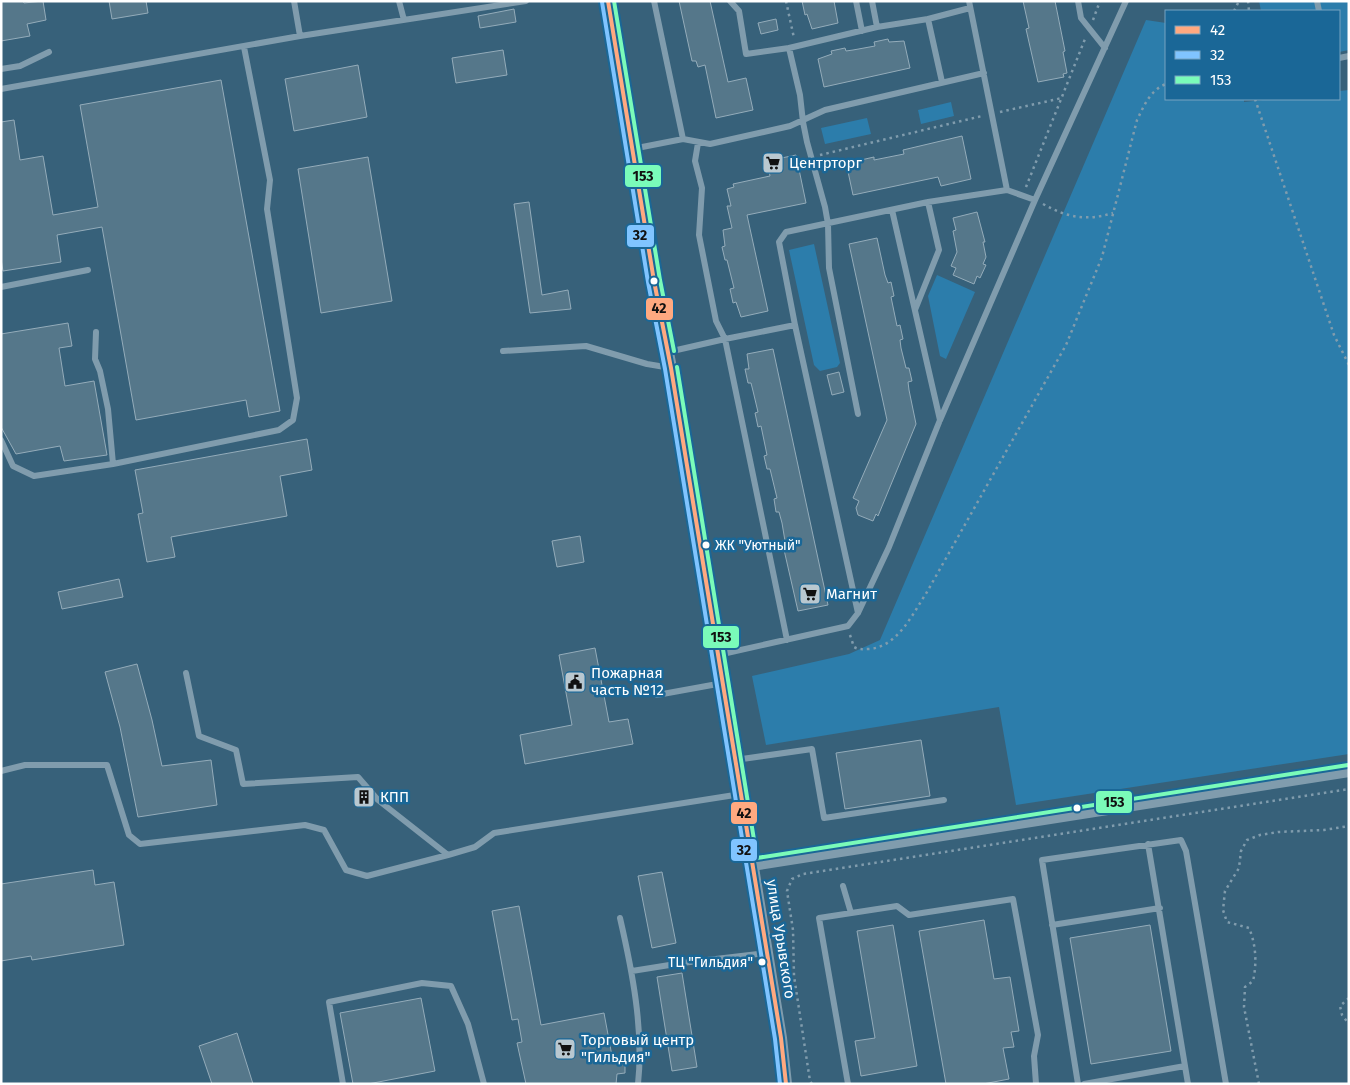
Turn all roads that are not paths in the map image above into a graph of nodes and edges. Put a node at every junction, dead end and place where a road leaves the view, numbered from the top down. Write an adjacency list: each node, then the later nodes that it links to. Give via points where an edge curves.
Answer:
1 (294, 1): 17 (lane)
2 (399, 1): 14 (lane)
3 (526, 1): 11 (lane)
4 (608, 1): 29 (street, улица Урывского)
5 (654, 1): 27 (lane)
6 (730, 1): 19 (lane, via 739,11 746,54)
7 (856, 1): 16 (lane)
8 (872, 1): 15 (lane)
9 (1078, 1): 20 (lane, via 1081,18)
10 (1124, 3): 20 (lane)
11 (486, 4): 14 (lane)
12 (970, 5): 13 (lane); 23 (lane)
13 (928, 19): 15 (lane); 24 (lane)
14 (404, 20): 17 (lane)
15 (877, 27): 16 (lane)
16 (862, 31): 19 (lane)
17 (300, 36): 18 (lane)
18 (244, 47): 25 (lane); 47 (lane, via 270,180 267,209 297,398 294,420 279,430)
19 (793, 48): 26 (lane)
20 (1105, 48): 31 (lane)
21 (49, 52): 22 (lane, via 20,66)
22 (1, 69)
23 (984, 73): 24 (lane); 30 (lane)
24 (942, 82): 26 (lane, via 825,110)
25 (1, 90)
26 (803, 122): 28 (lane, via 710,144); 34 (lane)
27 (683, 139): 28 (lane); 29 (lane)
28 (698, 143): 40 (lane, via 695,161 702,188 699,235 716,320)
29 (632, 149): 42 (street, улица Урывского)
30 (1007, 190): 31 (lane); 32 (lane)
31 (1035, 200): 45 (lane)
32 (928, 202): 33 (lane); 37 (lane, via 939,250)
33 (892, 210): 34 (lane); 37 (lane)
34 (828, 224): 38 (lane, via 786,232 779,242); 44 (lane, via 829,268)
35 (88, 270): 36 (lane)
36 (1, 287)
37 (914, 310): 45 (lane)
38 (795, 325): 40 (lane); 48 (lane)
39 (96, 332): 47 (lane, via 95,359 108,409)
40 (725, 339): 42 (lane); 49 (lane)
41 (503, 351): 43 (lane, via 586,346)
42 (668, 352): 43 (street, улица Урывского)
43 (671, 368): 50 (street, улица Урывского)
44 (858, 414)
45 (940, 420): 48 (lane, via 889,547)
46 (1, 440): 47 (lane, via 13,466 34,476)
47 (113, 464)
48 (858, 613): 49 (lane, via 848,626)
49 (787, 640): 50 (lane)
50 (718, 655): 52 (street, улица Урывского)
51 (186, 673): 60 (lane, via 199,736 236,750 243,784 358,777 378,800)
52 (723, 683): 53 (lane); 54 (street, улица Урывского)
53 (658, 696)
54 (736, 760): 57 (street, улица Урывского); 58 (lane, via 812,749 824,818)
55 (1, 771): 60 (lane, via 25,765 107,765 129,835 140,844 305,825 324,830 346,870 367,876)
56 (1349, 771): 61 (street)
57 (741, 794): 60 (lane, via 494,833 475,848); 61 (street, улица Урывского)
58 (944, 800)
59 (1148, 844): 63 (lane); 66 (lane, via 1042,860); 79 (lane, via 1181,840 1186,851)
60 (448, 855)
61 (752, 865): 67 (street, улица Урывского)
62 (844, 886): 64 (lane)
63 (1160, 908): 66 (lane); 69 (lane)
64 (851, 913): 74 (lane, via 819,918); 75 (lane, via 897,906 909,915 1014,899 1038,1035 1034,1056)
65 (620, 918): 68 (lane)
66 (1052, 926): 76 (lane)
67 (767, 953): 68 (lane); 73 (street, улица Урывского)
68 (632, 972): 72 (lane, via 640,1061)
69 (1185, 1066): 77 (lane); 78 (lane)
70 (343, 1084): 71 (lane, via 329,1002 422,983 451,986 468,1024)
71 (484, 1084)
72 (638, 1084)
73 (786, 1084)
74 (848, 1084)
75 (1036, 1084)
76 (1078, 1084)
77 (1084, 1084)
78 (1188, 1084)
79 (1226, 1084)

